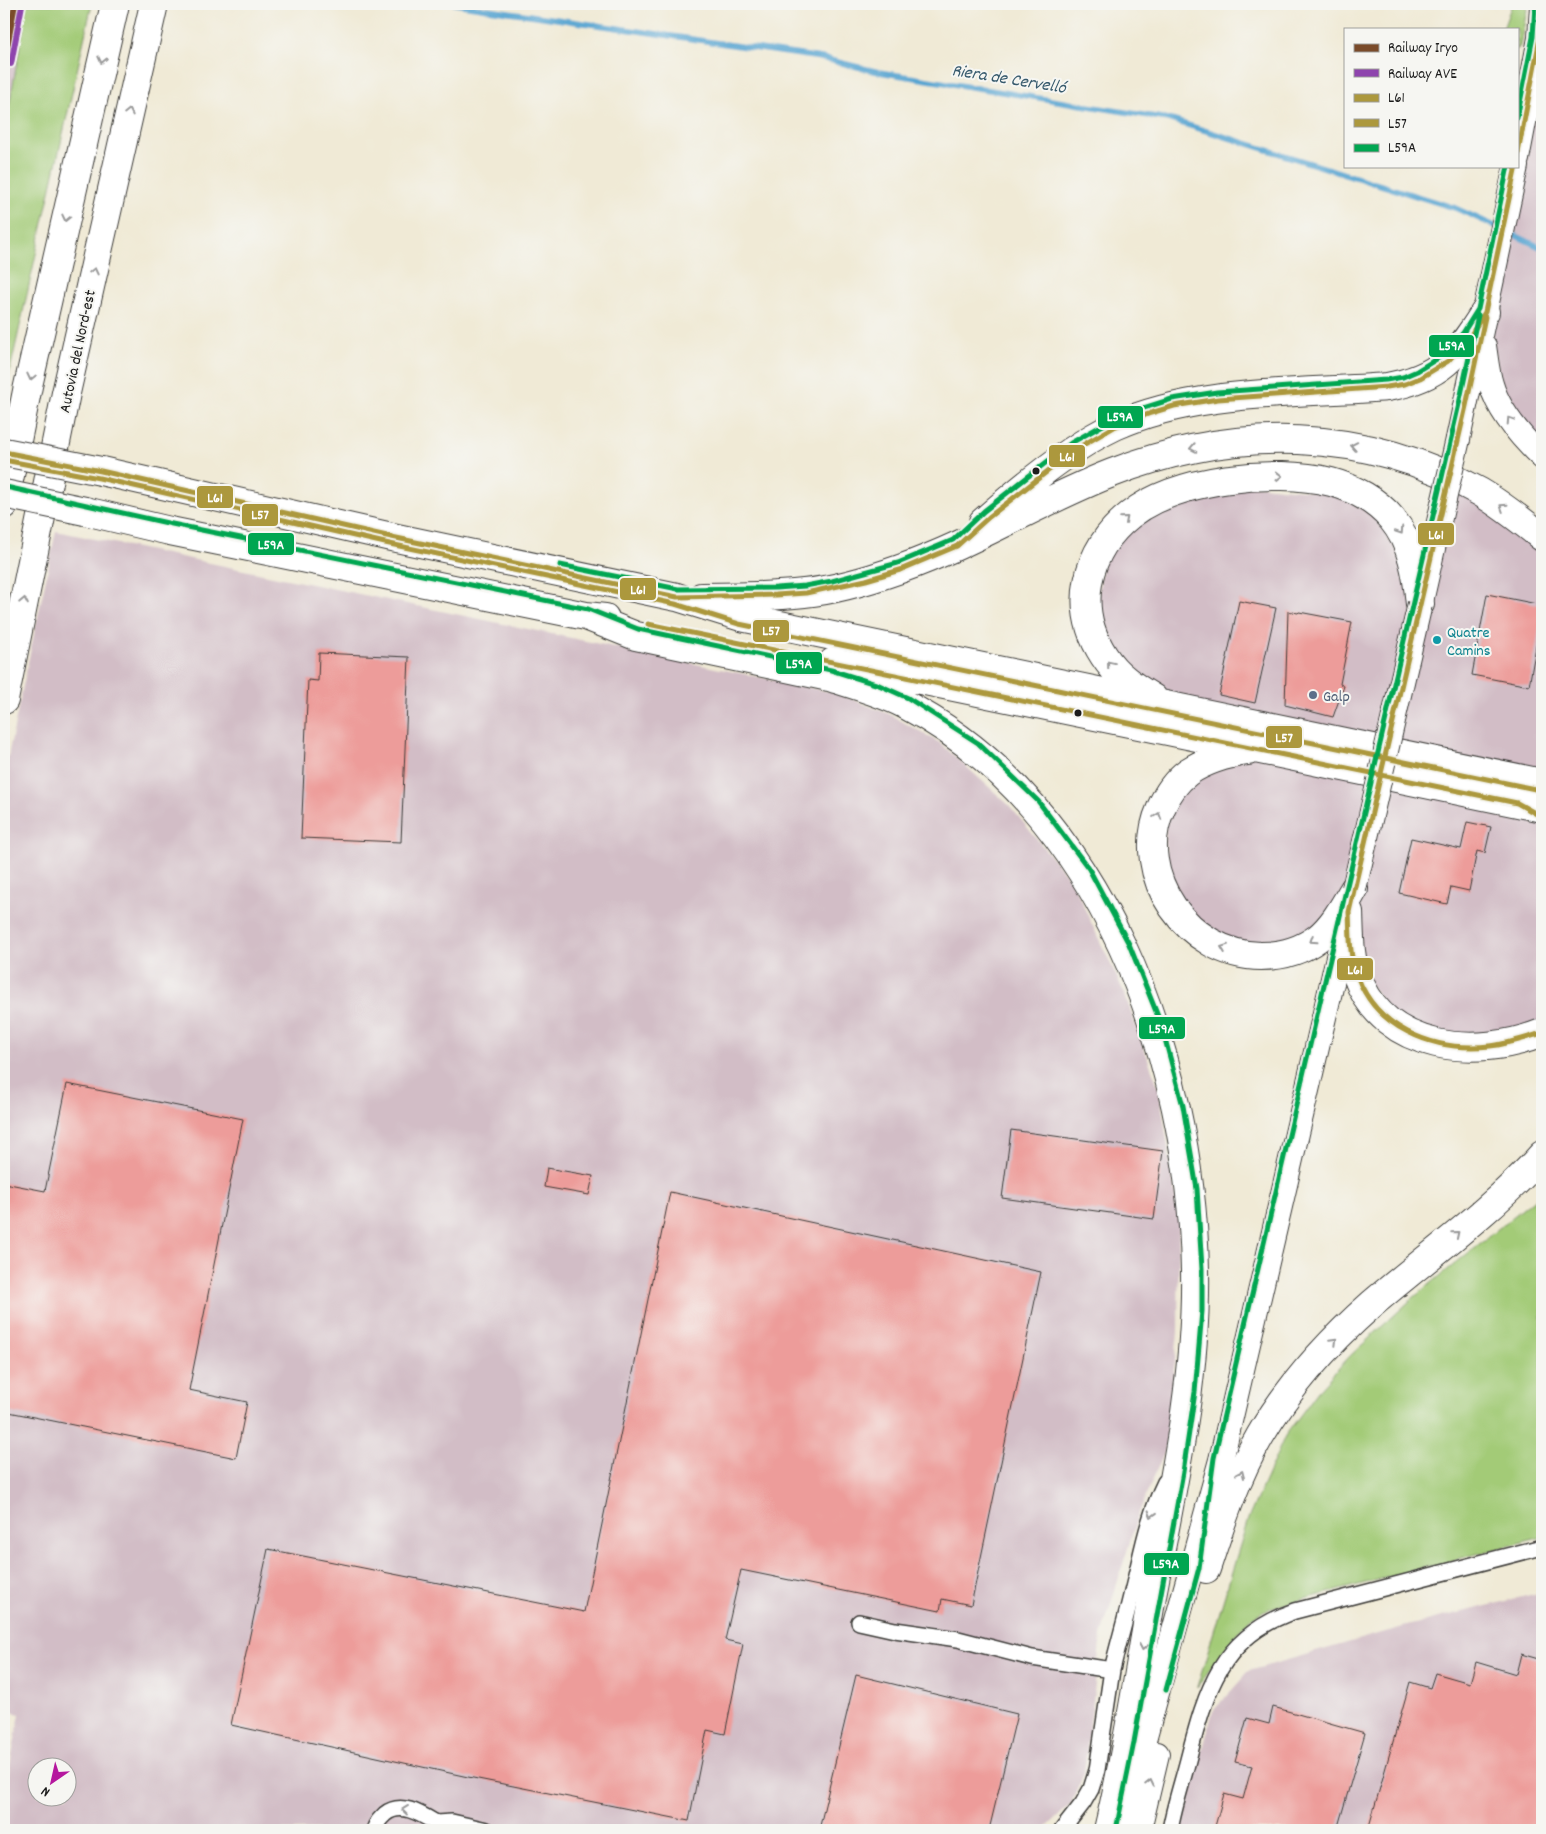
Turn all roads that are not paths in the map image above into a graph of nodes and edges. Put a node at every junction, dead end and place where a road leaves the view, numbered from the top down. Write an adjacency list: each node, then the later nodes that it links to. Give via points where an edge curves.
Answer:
1 (1542, 5): 4 (main road)
2 (114, 8): 11 (highway, one-way to 11, via 30,376)
3 (151, 17): 17 (highway, Autovia del Nord-est, one-way to 3, via 66,394)
4 (1541, 36): 5 (main road)
5 (1518, 155)
6 (1515, 168): 7 (main road)
7 (1484, 322): 9 (main road, one-way to 7, via 1521,435 1491,385); 13 (highway, via 1448,361 1404,384 1195,402 1114,426 1042,474); 15 (main road, bridge)
8 (4, 452): 14 (highway, bridge)
9 (1542, 457)
10 (4, 494): 16 (highway, bridge)
11 (4, 506)
12 (1542, 537): 13 (highway, one-way to 13, via 1482,493 1411,461 1338,443 1262,439 1223,442 1186,450 1112,472)
13 (956, 546): 14 (highway, via 900,570 834,588 776,595)
14 (677, 597): 18 (highway, via 740,617)
15 (1420, 604): 18 (highway, one-way to 15, via 1136,688 1104,657 1093,634 1087,603 1089,575 1106,539 1132,513 1167,494 1239,478 1283,476 1314,479 1349,488 1380,507 1404,536 1417,577); 23 (main road, bridge)
16 (586, 616): 19 (highway, via 639,622); 28 (highway, via 636,636 858,685 903,704 956,737 1001,772 1030,801 1060,839 1099,899 1124,951 1155,1030 1176,1105 1190,1191 1195,1270 1189,1377)
17 (4, 700)
18 (1162, 704): 20 (highway)
19 (1257, 749): 21 (highway); 23 (highway, one-way to 19, via 1317,938 1290,952 1272,956 1253,956 1225,948 1186,924 1172,906 1160,886 1153,849 1157,817 1164,799 1187,773 1204,763)
20 (1542, 783)
21 (1529, 806): 22 (highway)
22 (1542, 817)
23 (1351, 901): 24 (highway, via 1350,949 1357,978 1375,1008 1404,1031 1422,1040 1468,1047 1494,1046); 29 (main road)
24 (1542, 1033)
25 (1542, 1155): 27 (highway)
26 (1542, 1168): 27 (main road)
27 (1508, 1190): 31 (highway, one-way to 27, via 1244,1468 1264,1430 1298,1380 1371,1305)
28 (1179, 1454): 33 (street, one-way to 33, via 1156,1501 1145,1535); 38 (highway, one-way to 38)
29 (1221, 1460): 31 (main road); 39 (main road)
30 (1542, 1547): 41 (street, via 1296,1611 1265,1623 1251,1633 1215,1675 1198,1721)
31 (1206, 1568): 40 (main road, one-way to 31)
32 (859, 1622): 33 (street, via 958,1640 1032,1658)
33 (1112, 1670): 37 (street, via 1097,1770 1084,1803)
34 (437, 1827): 35 (street, one-way to 35, via 419,1813 391,1809 377,1822); 36 (street, via 452,1822)
35 (374, 1830)
36 (487, 1830)
37 (1062, 1830)
38 (1108, 1830)
39 (1119, 1830)
40 (1139, 1830)
41 (1170, 1830)

